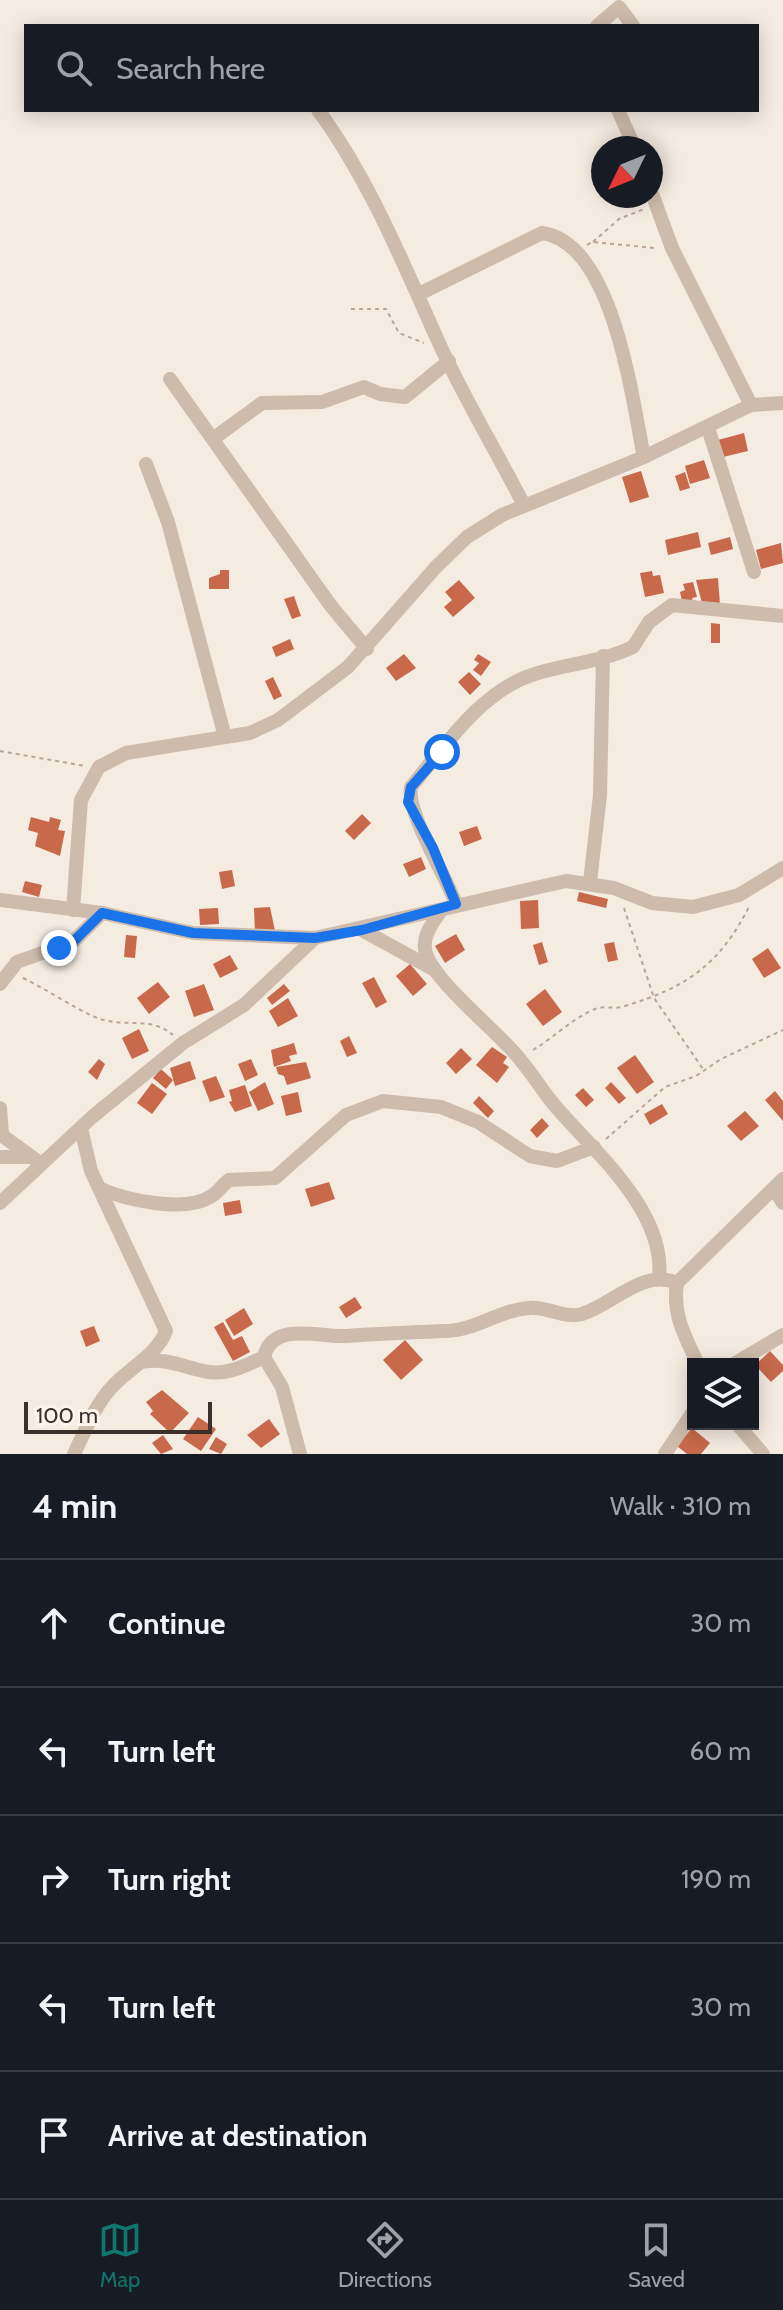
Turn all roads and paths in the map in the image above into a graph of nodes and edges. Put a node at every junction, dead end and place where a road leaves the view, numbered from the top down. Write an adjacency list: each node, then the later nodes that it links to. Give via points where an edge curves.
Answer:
1 (599, 24): 2 (street, via 619,7)
2 (632, 24)
3 (319, 112): 11 (street, via 358,173)
4 (619, 112): 5 (street)
5 (630, 136)
6 (637, 208): 8 (path)
7 (658, 208): 9 (street)
8 (592, 242): 9 (path); 10 (path)
9 (672, 248): 17 (street)
10 (576, 252): 11 (street, via 554,235 542,233); 20 (street, via 618,334)
11 (419, 294): 13 (street)
12 (351, 309): 13 (path, via 381,307 405,337)
13 (440, 346): 14 (street)
14 (449, 361): 19 (street, via 405,397 364,387 322,402 266,402); 22 (street)
15 (170, 379): 19 (street)
16 (783, 403): 17 (street)
17 (751, 405): 18 (street)
18 (708, 428): 20 (street); 23 (street)
19 (213, 439): 25 (street)
20 (644, 457): 22 (street)
21 (146, 464): 27 (street, via 168,522)
22 (524, 505): 25 (street, via 467,537)
23 (754, 572)
24 (783, 616): 26 (street, via 672,605 649,622 633,647)
25 (367, 649): 27 (street, via 278,720)
26 (603, 656): 31 (street, via 600,795); 35 (street, via 535,673 507,687 466,722 411,787 408,802)
27 (225, 737): 29 (street, via 126,753)
28 (0, 751): 29 (path)
29 (99, 767): 36 (street, via 81,800)
30 (783, 868): 32 (street)
31 (590, 882): 33 (street); 35 (street, via 566,881)
32 (762, 882): 33 (street, via 739,895 693,907 652,903); 43 (path, via 726,948 706,967)
33 (614, 888): 43 (path, via 630,920)
34 (0, 900): 36 (street)
35 (456, 904): 37 (street)
36 (73, 910): 38 (street)
37 (441, 910): 39 (street); 41 (street, via 426,935 428,959)
38 (102, 913): 40 (street, via 193,933); 42 (street, via 73,942 29,955)
39 (362, 930): 40 (street); 41 (street)
40 (315, 938): 45 (street, via 244,1005)
41 (436, 971): 46 (street)
42 (3, 980): 45 (path, via 49,988 96,1017 162,1025)
43 (654, 998): 46 (path, via 593,1010); 47 (path)
44 (783, 1030): 47 (path)
45 (183, 1043): 49 (street)
46 (520, 1059): 51 (street)
47 (704, 1070): 51 (path, via 665,1087 629,1123)
48 (0, 1108): 50 (street)
49 (81, 1128): 53 (street); 55 (street)
50 (1, 1134): 53 (street)
51 (594, 1147): 55 (street, via 557,1161 530,1156 478,1122 441,1107 383,1101 346,1115 275,1178 229,1180 208,1199 138,1201); 58 (street, via 615,1170 656,1240)
52 (0, 1157): 53 (street)
53 (35, 1160): 56 (street)
54 (778, 1184): 57 (street); 59 (street)
55 (99, 1188): 64 (street, via 166,1331)
56 (0, 1203)
57 (783, 1203)
58 (659, 1278): 59 (street); 61 (street, via 582,1314 533,1307 451,1331 339,1336 308,1331 282,1337 265,1349)
59 (677, 1283): 62 (street, via 677,1318)
60 (783, 1335): 63 (street)
61 (264, 1357): 64 (street, via 222,1372 161,1358); 68 (street, via 282,1387)
62 (695, 1358)
63 (744, 1358)
64 (141, 1362): 67 (street, via 111,1388)
65 (687, 1421): 69 (street)
66 (742, 1430): 70 (street)
67 (74, 1454)
68 (300, 1454)
69 (665, 1454)
70 (763, 1454)

